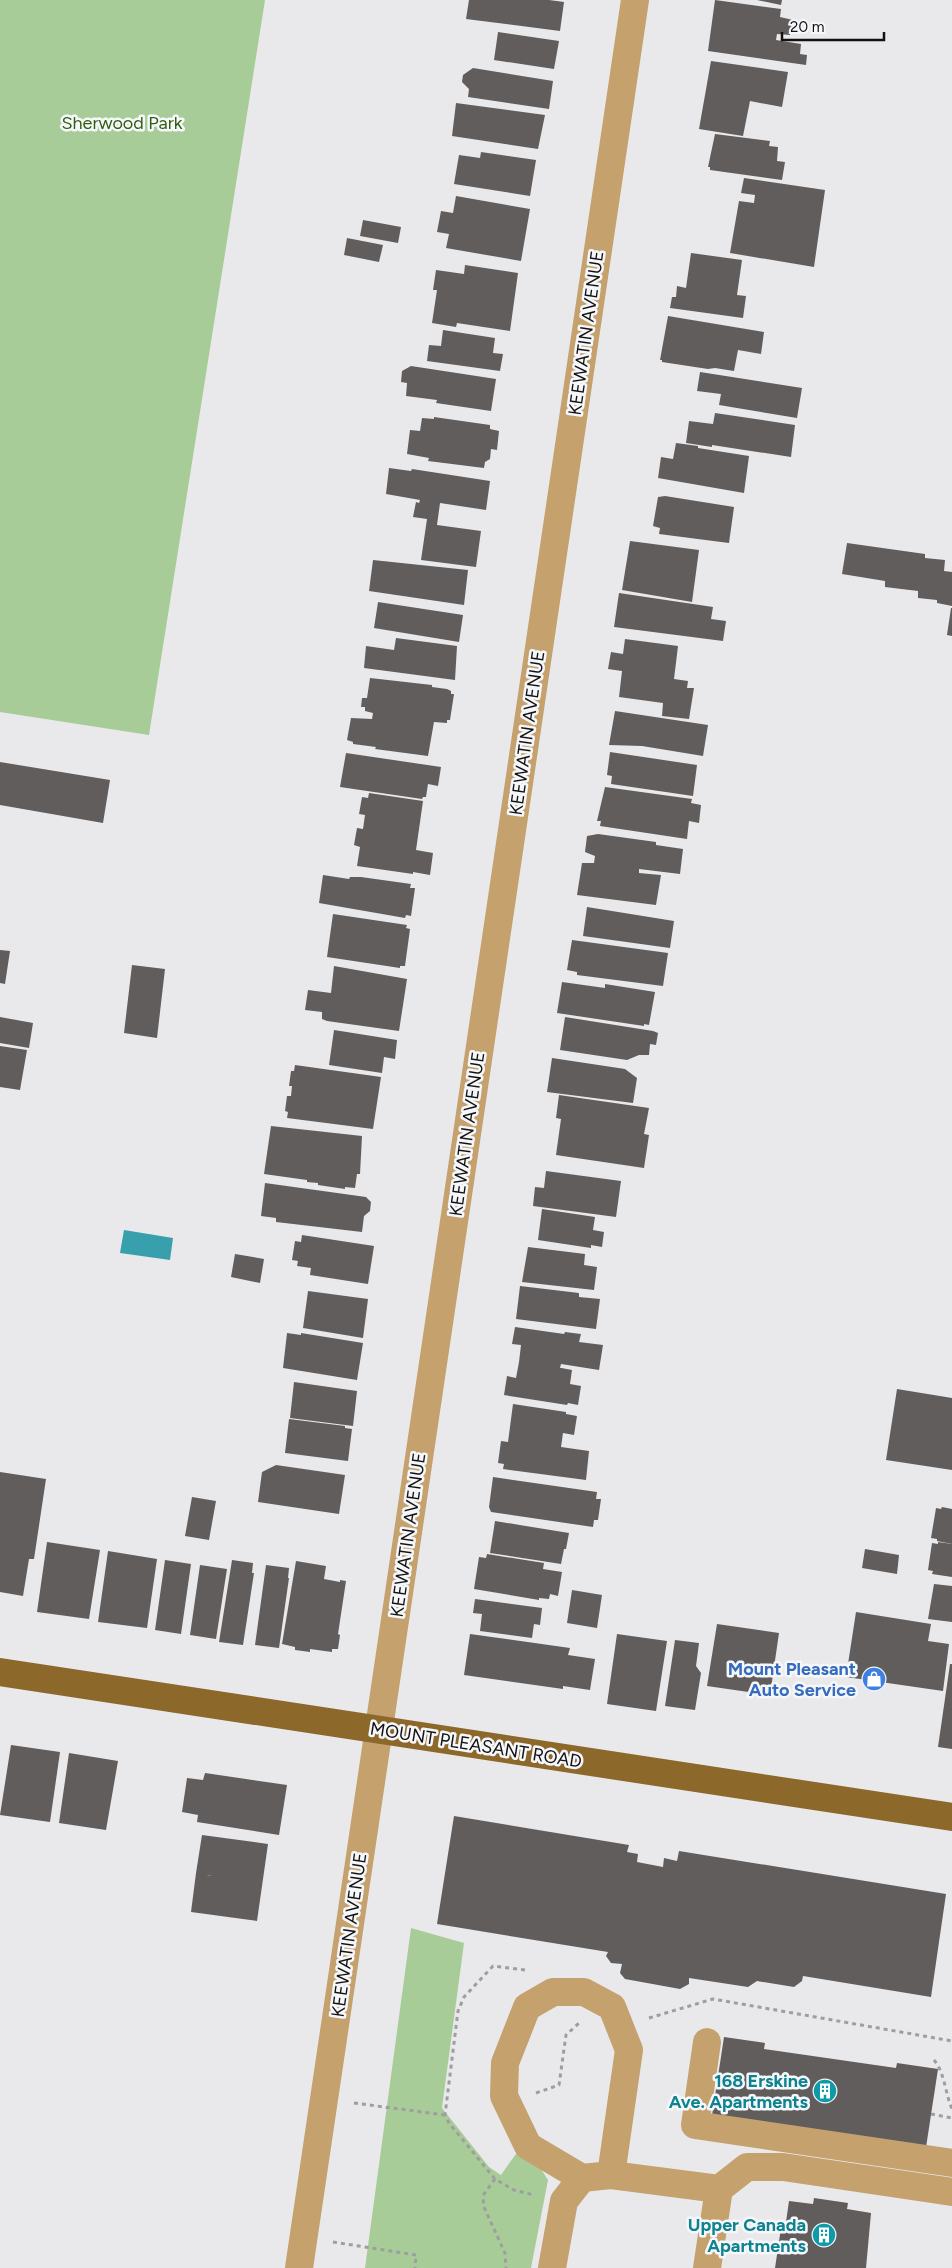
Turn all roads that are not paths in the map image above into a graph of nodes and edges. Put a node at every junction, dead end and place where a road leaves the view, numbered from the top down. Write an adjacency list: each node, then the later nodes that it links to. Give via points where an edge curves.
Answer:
1 (635, 0): 3 (street, KEEWATIN AVENUE)
2 (0, 1672): 3 (main road, MOUNT PLEASANT ROAD)
3 (379, 1730): 4 (main road, MOUNT PLEASANT ROAD); 11 (street, KEEWATIN AVENUE)
4 (952, 1817)
5 (706, 2042): 6 (street, via 695,2124)
6 (952, 2163)
7 (612, 2175): 8 (street); 8 (street, via 629,2050 612,2007 584,1992 553,1992 527,2006 506,2064 504,2096 528,2146); 9 (street)
8 (582, 2178): 12 (street, via 564,2201)
9 (719, 2189): 10 (street, via 747,2167 783,2167); 13 (street)
10 (952, 2192)
11 (299, 2268)
12 (552, 2268)
13 (708, 2268)

